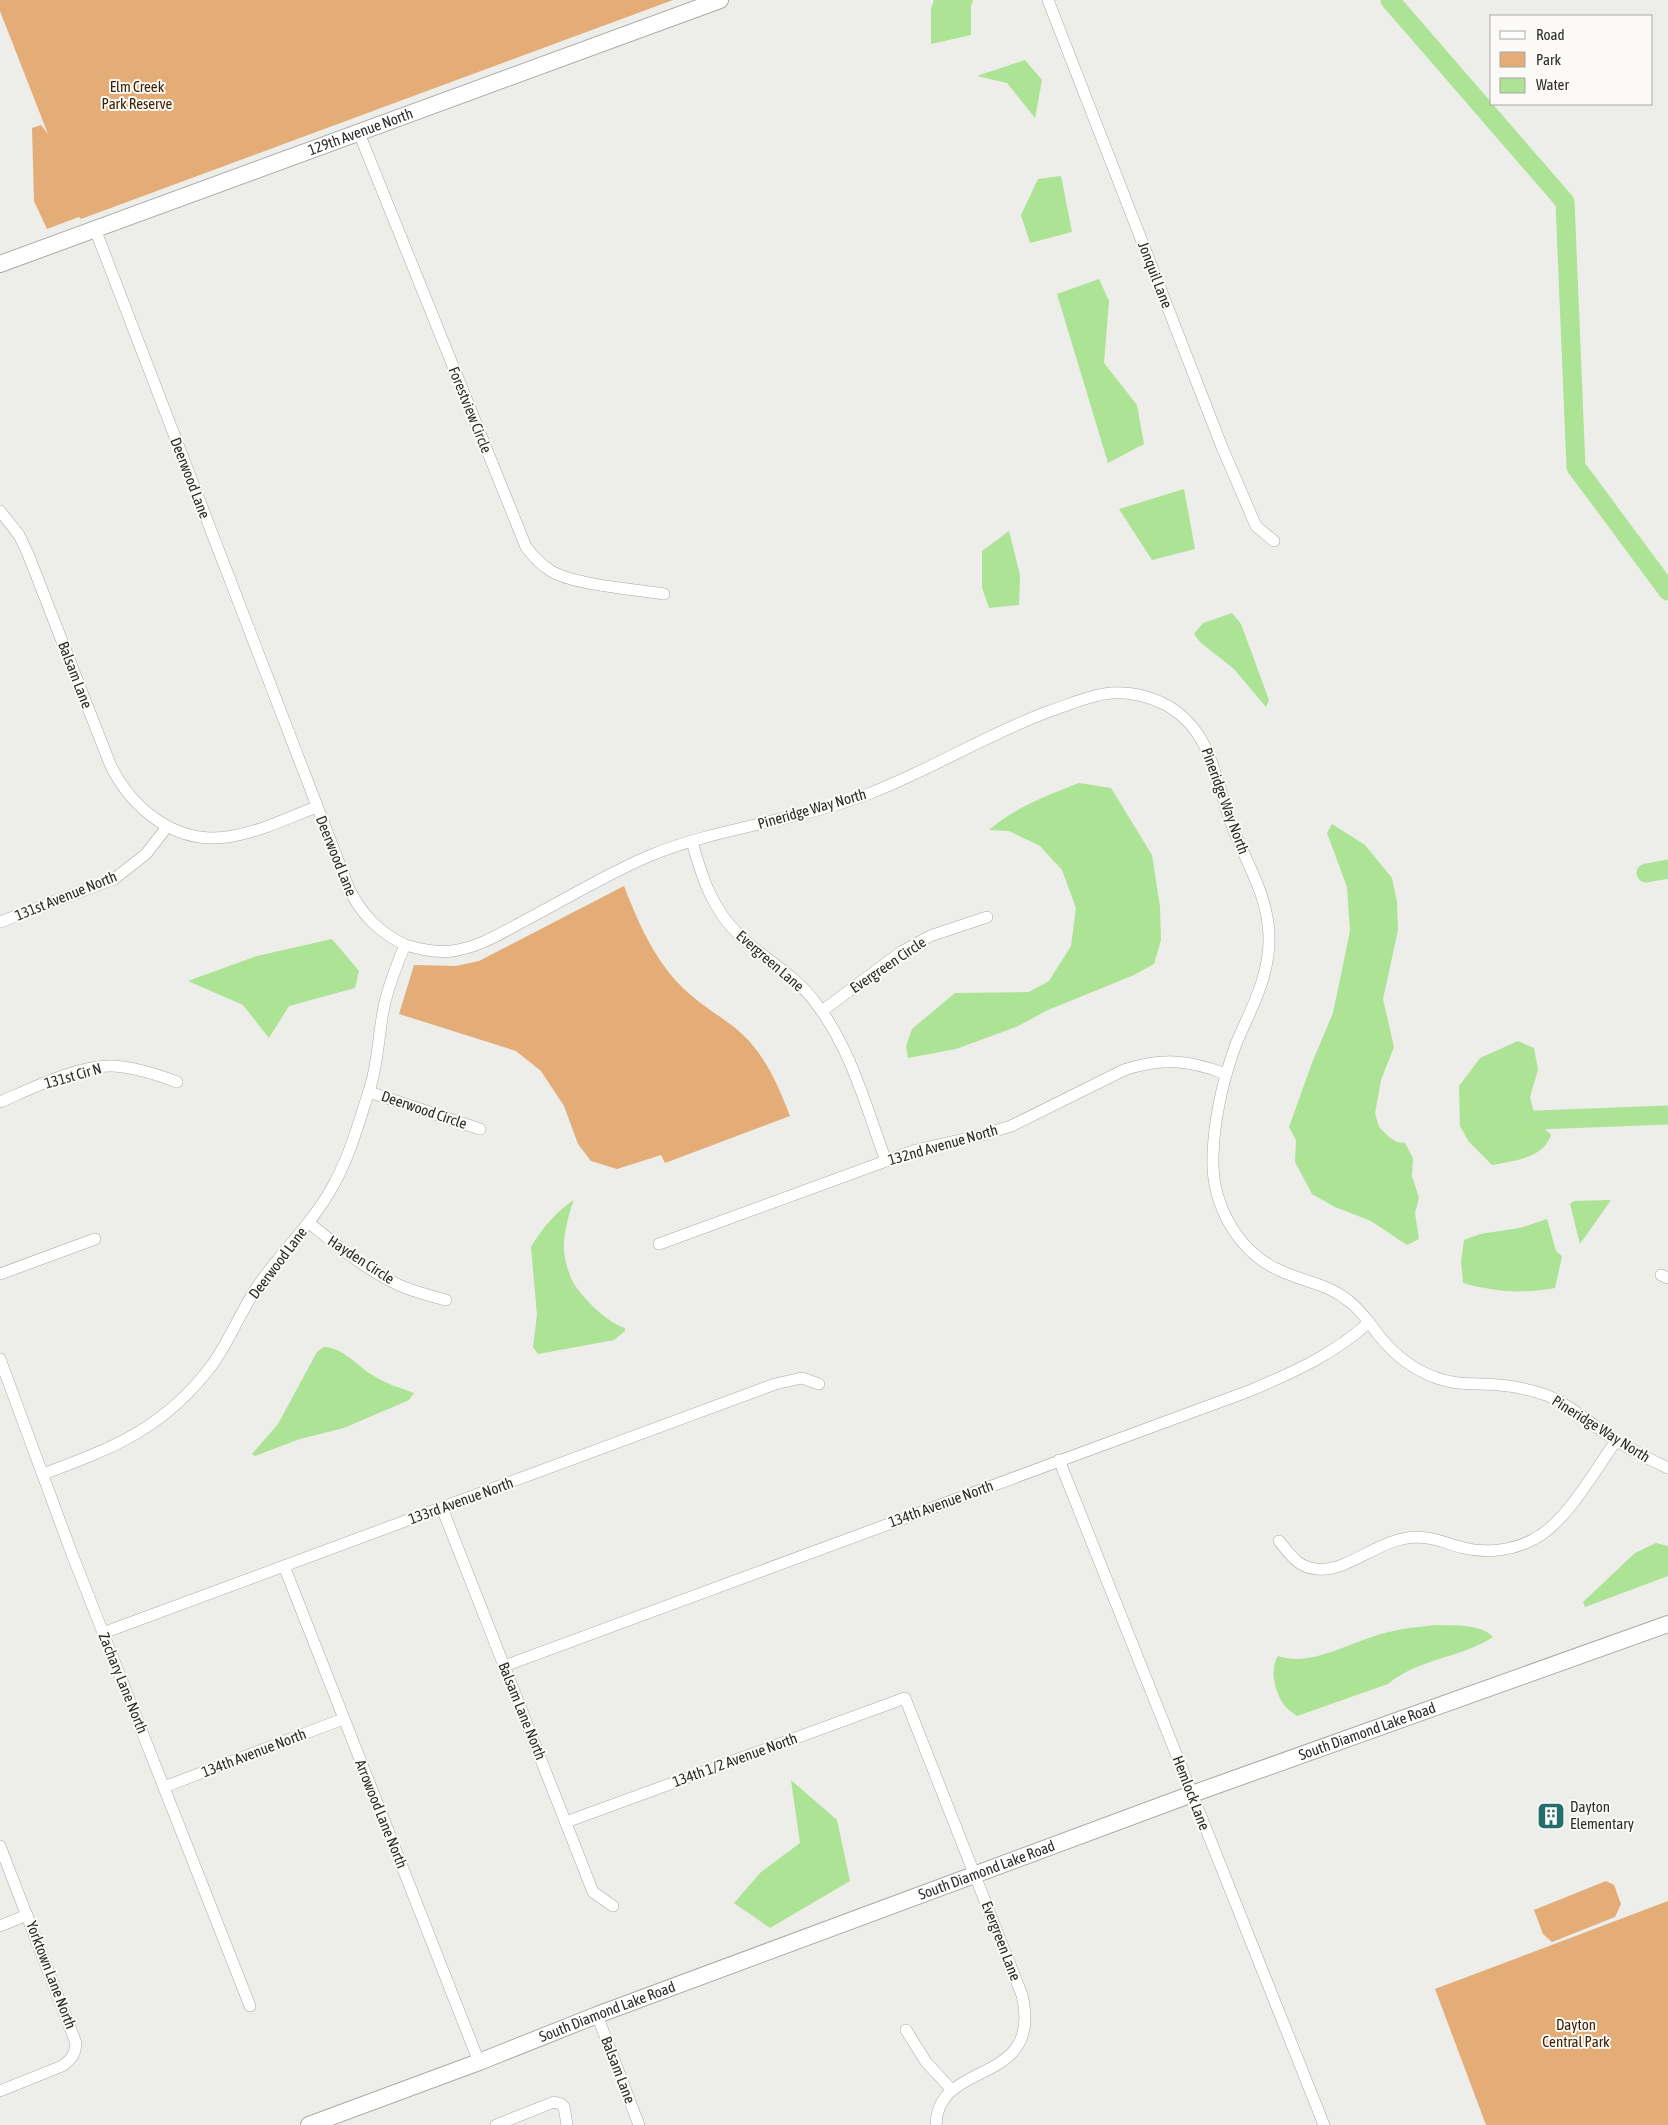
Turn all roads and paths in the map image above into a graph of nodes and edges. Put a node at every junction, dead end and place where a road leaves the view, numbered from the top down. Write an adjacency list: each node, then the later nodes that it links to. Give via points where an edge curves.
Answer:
1 (720, 0): 3 (street, 129th Avenue North)
2 (1048, 0): 7 (street, Jonquil Lane, via 1222,447 1256,526)
3 (359, 133): 4 (street, 129th Avenue North); 8 (street, Forestview Circle, via 526,547 552,572 570,579)
4 (95, 229): 5 (street, 129th Avenue North); 9 (street, Deerwood Lane)
5 (0, 264)
6 (0, 512): 10 (street, Balsam Lane, via 28,554 119,783 132,800)
7 (1274, 541)
8 (664, 594)
9 (316, 807): 10 (street, via 231,837 210,838); 14 (street, Deerwood Lane, via 356,903 376,927)
10 (166, 828): 13 (street, 131st Avenue North, via 146,854 114,878)
11 (692, 842): 14 (street, Pineridge Way North, via 635,862 474,946 428,951); 15 (street, Evergreen Lane, via 702,880 725,921 797,982); 16 (street, Pineridge Way North, via 868,794 985,738 1079,700 1122,692 1160,702 1181,715 1205,744 1230,822 1257,880 1267,911 1266,970)
12 (988, 917): 15 (street, Evergreen Circle, via 930,936 901,952)
13 (0, 922)
14 (405, 945): 18 (street, Deerwood Lane, via 385,1003)
15 (822, 1011): 21 (street, Evergreen Lane, via 846,1052)
16 (1226, 1074): 21 (street, 132nd Avenue North, via 1169,1060 1143,1064 1124,1070 1011,1126 916,1150); 27 (street, Pineridge Way North, via 1212,1157 1213,1177 1227,1220 1256,1256 1279,1271 1327,1286 1358,1308)
17 (176, 1082): 19 (street, 131st Cir N, via 149,1072 112,1066 92,1068)
18 (369, 1092): 20 (street, Deerwood Circle); 22 (street, Deerwood Lane, via 334,1184)
19 (0, 1102)
20 (480, 1129)
21 (886, 1161): 24 (street, 132nd Avenue North)
22 (308, 1223): 26 (street, Hayden Circle, via 384,1277); 33 (street, Deerwood Lane, via 261,1281 212,1365 188,1394 136,1435 107,1450)
23 (95, 1239): 25 (street)
24 (659, 1244)
25 (0, 1274)
26 (446, 1300)
27 (1369, 1322): 30 (street, Pineridge Way North, via 1399,1357 1417,1370 1456,1384 1499,1385 1548,1396); 31 (street, 134th Avenue North, via 1335,1348 1286,1376)
28 (0, 1359): 33 (street, Zachary Lane North)
29 (819, 1384): 34 (street, 133rd Avenue North, via 802,1378 775,1384)
30 (1616, 1440): 32 (street, Pineridge Way North); 35 (street, via 1561,1518 1535,1539 1517,1547 1485,1551 1417,1537 1383,1544 1333,1568 1316,1569 1293,1559)
31 (1060, 1460): 39 (street, 134th Avenue North); 43 (street, Hemlock Lane)
32 (1668, 1468)
33 (43, 1474): 38 (street, Zachary Lane North)
34 (442, 1508): 36 (street, 133rd Avenue North); 39 (street, Balsam Lane North)
35 (1279, 1541)
36 (284, 1566): 38 (street, 133rd Avenue North); 41 (street, Arrowood Lane North)
37 (1668, 1624): 43 (street, South Diamond Lake Road)
38 (103, 1633): 42 (street, Zachary Lane North)
39 (504, 1666): 44 (street, Balsam Lane North)
40 (904, 1698): 44 (street, 134th 1/2 Avenue North); 46 (street, Evergreen Lane)
41 (344, 1719): 42 (street, 134th Avenue North); 53 (street, Arrowood Lane North)
42 (164, 1787): 50 (street, Zachary Lane North)
43 (1192, 1794): 46 (street, South Diamond Lake Road); 61 (street, Hemlock Lane)
44 (566, 1822): 47 (street, Balsam Lane North, via 593,1892)
45 (0, 1846): 48 (street, Yorktown Lane North)
46 (975, 1875): 51 (street, South Diamond Lake Road); 54 (street, Evergreen Lane, via 1022,1995 1025,2023 1014,2051 1004,2062)
47 (613, 1906)
48 (27, 1916): 49 (street); 55 (street, Yorktown Lane North, via 74,2035 75,2052 62,2066)
49 (0, 1926)
50 (250, 2006)
51 (596, 2015): 53 (street, South Diamond Lake Road); 59 (street, Balsam Lane)
52 (906, 2030): 54 (street, via 926,2062)
53 (479, 2062): 56 (street, South Diamond Lake Road)
54 (952, 2090): 60 (street, Evergreen Lane, via 940,2106)
55 (0, 2091)
56 (309, 2125)
57 (496, 2125): 58 (street, via 556,2102 564,2107)
58 (567, 2125)
59 (639, 2125)
60 (936, 2125)
61 (1324, 2125)

